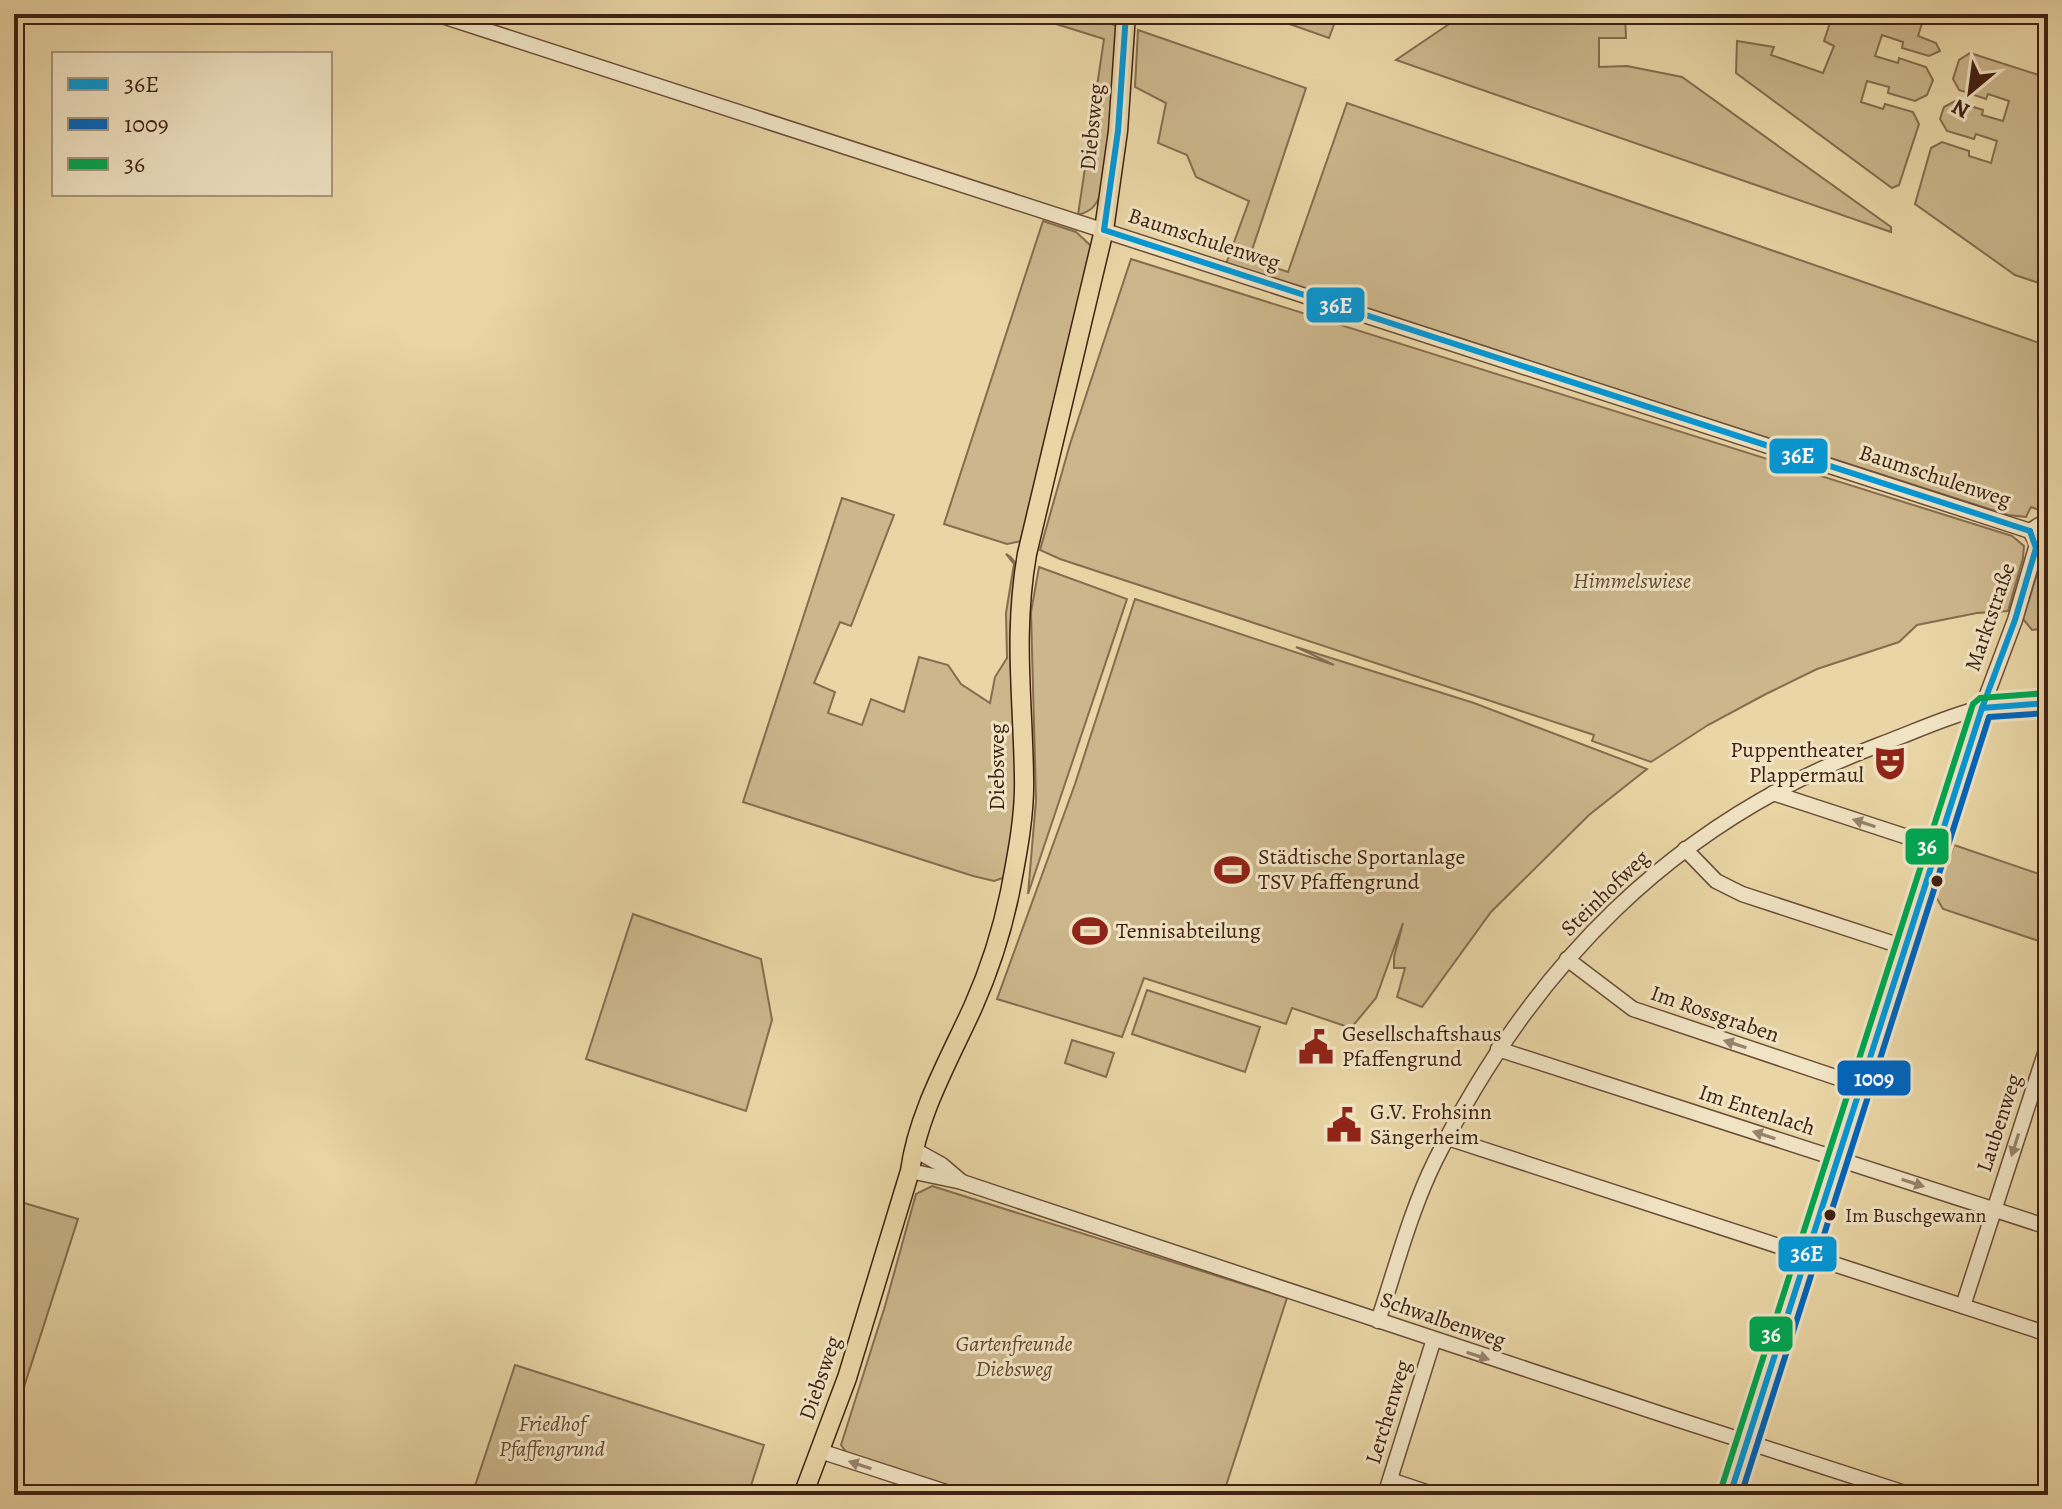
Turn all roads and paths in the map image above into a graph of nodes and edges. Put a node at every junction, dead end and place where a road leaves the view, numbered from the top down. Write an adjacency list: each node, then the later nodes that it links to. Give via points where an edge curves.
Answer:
1 (436, 14): 3 (street, Baumschulenweg)
2 (1126, 14): 3 (main road, Diebsweg)
3 (1104, 230): 5 (street, Baumschulenweg); 17 (main road, Diebsweg, via 1020,595 1024,779 1009,895 984,983)
4 (2048, 524): 5 (street, Baumschulenweg)
5 (2030, 531): 7 (street, Marktstraße, via 2036,542 2034,556)
6 (2048, 703): 7 (street, Steinhofweg)
7 (1982, 708): 8 (street, Steinhofweg, via 1843,758); 9 (street, Marktstraße)
8 (1773, 793): 9 (street, one-way to 8); 10 (street, Steinhofweg)
9 (1938, 847): 11 (street, Marktstraße)
10 (1685, 849): 11 (street, via 1716,881 1742,894); 12 (street, Steinhofweg)
11 (1907, 948): 15 (street, Marktstraße)
12 (1567, 959): 14 (street, Steinhofweg); 15 (street, Im Rossgraben, one-way to 12, via 1633,1009)
13 (2048, 1044): 21 (street, Laubenweg, one-way to 21)
14 (1498, 1049): 16 (street, Steinhofweg); 18 (street, Im Entenlach, one-way to 14)
15 (1862, 1086): 18 (street, Marktstraße)
16 (1448, 1138): 23 (street); 25 (street, Steinhofweg, via 1418,1201)
17 (913, 1149): 19 (main road, Diebsweg); 20 (street, Schwalbenweg)
18 (1839, 1159): 21 (street, Im Entenlach, one-way to 21); 23 (street, Marktstraße)
19 (915, 1171): 20 (street, Schwalbenweg); 29 (main road, Diebsweg)
20 (962, 1182): 25 (street, Schwalbenweg)
21 (1994, 1210): 22 (street, Im Entenlach); 24 (street, Laubenweg)
22 (2048, 1227)
23 (1808, 1256): 24 (street); 28 (street, Marktstraße)
24 (1963, 1306): 26 (street)
25 (1378, 1321): 27 (street, Schwalbenweg)
26 (2048, 1334)
27 (1433, 1342): 28 (street, Schwalbenweg, one-way to 28); 30 (street, Lerchenweg)
28 (1748, 1442): 34 (street, Marktstraße); 35 (street, Schwalbenweg)
29 (820, 1451): 31 (main road, Diebsweg); 32 (street, one-way to 29)
30 (1387, 1488): 33 (street)
31 (803, 1495)
32 (955, 1495)
33 (1435, 1495)
34 (1730, 1495)
35 (1911, 1495)

